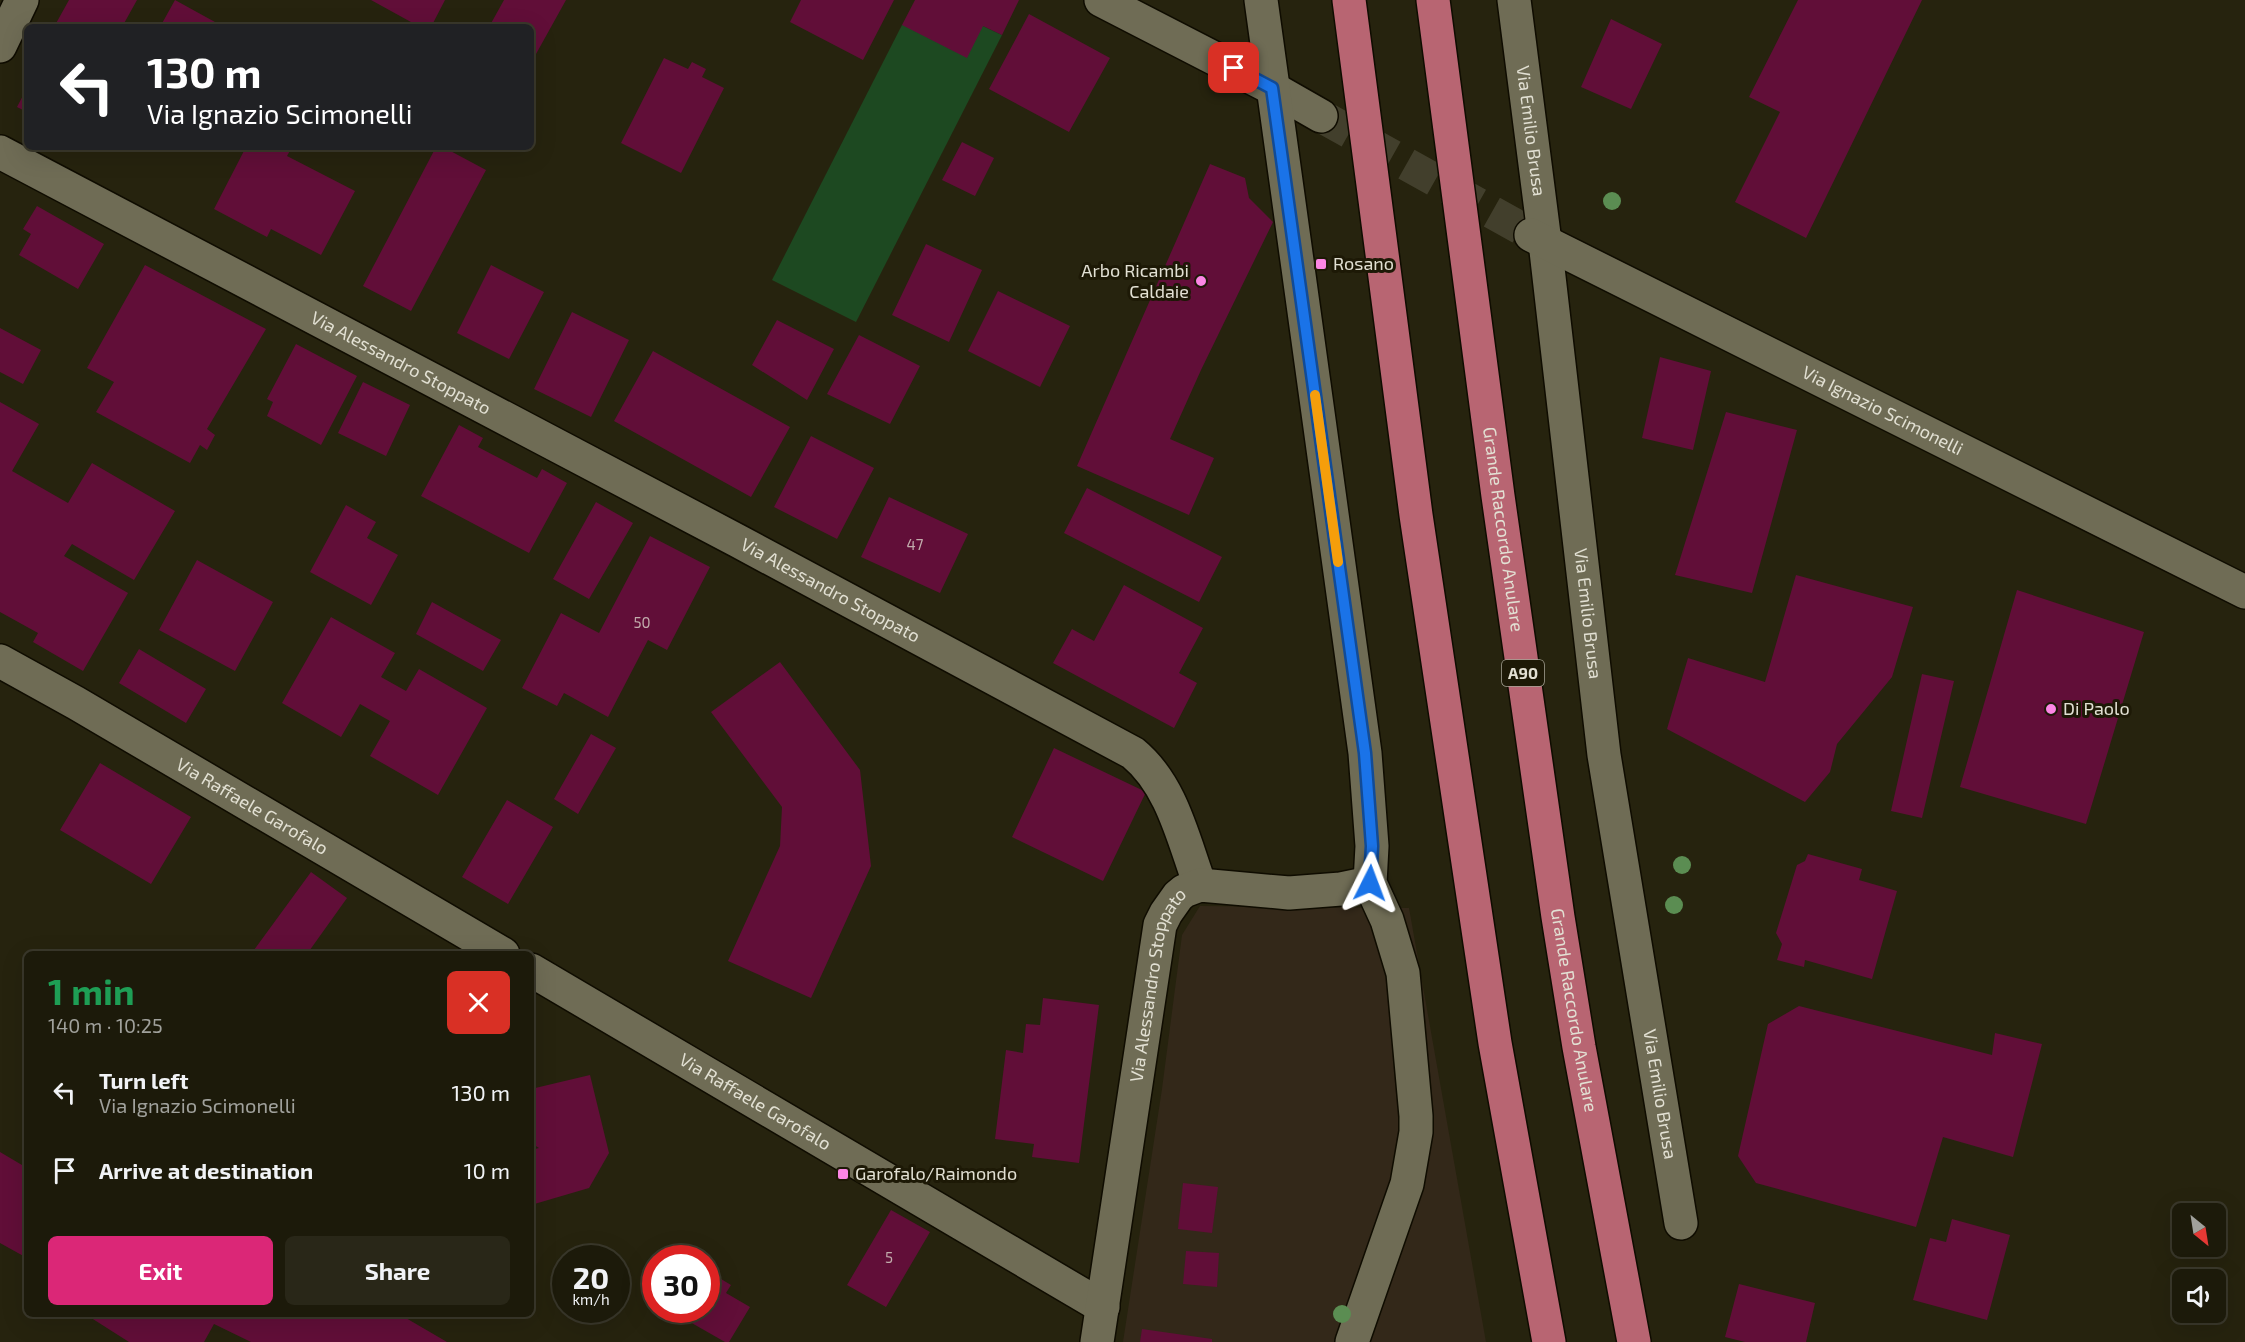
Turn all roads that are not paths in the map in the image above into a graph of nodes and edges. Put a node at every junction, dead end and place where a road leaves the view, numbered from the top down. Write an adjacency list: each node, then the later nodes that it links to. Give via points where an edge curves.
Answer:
1 (22, 0): 7 (street)
2 (1101, 0): 8 (street)
3 (1261, 0): 8 (street)
4 (1349, 0): 22 (highway, via 1418,527 1495,1043)
5 (1433, 0): 23 (highway, Grande Raccordo Anulare / A90, via 1558,917)
6 (1514, 0): 11 (street, Via Emilio Brusa)
7 (0, 46)
8 (1272, 88): 9 (street); 14 (street, via 1365,753 1372,846)
9 (1321, 116)
10 (0, 152): 15 (street, Via Alessandro Stoppato, via 1133,753 1146,764 1164,791)
11 (1533, 236): 12 (street, Via Ignazio Scimonelli); 18 (street, Via Emilio Brusa, via 1604,755)
12 (2245, 592)
13 (0, 661): 16 (street, Via Raffaele Garofalo)
14 (1370, 883): 15 (street, via 1289,893); 21 (street, via 1388,920 1403,973 1416,1132 1407,1184)
15 (1200, 885): 19 (street, Via Alessandro Stoppato, via 1178,896 1160,925)
16 (498, 951)
17 (534, 972): 19 (street, Via Raffaele Garofalo)
18 (1681, 1223)
19 (1103, 1306): 20 (street, Via Alessandro Stoppato)
20 (1097, 1342)
21 (1352, 1342)
22 (1549, 1342)
23 (1634, 1342)

